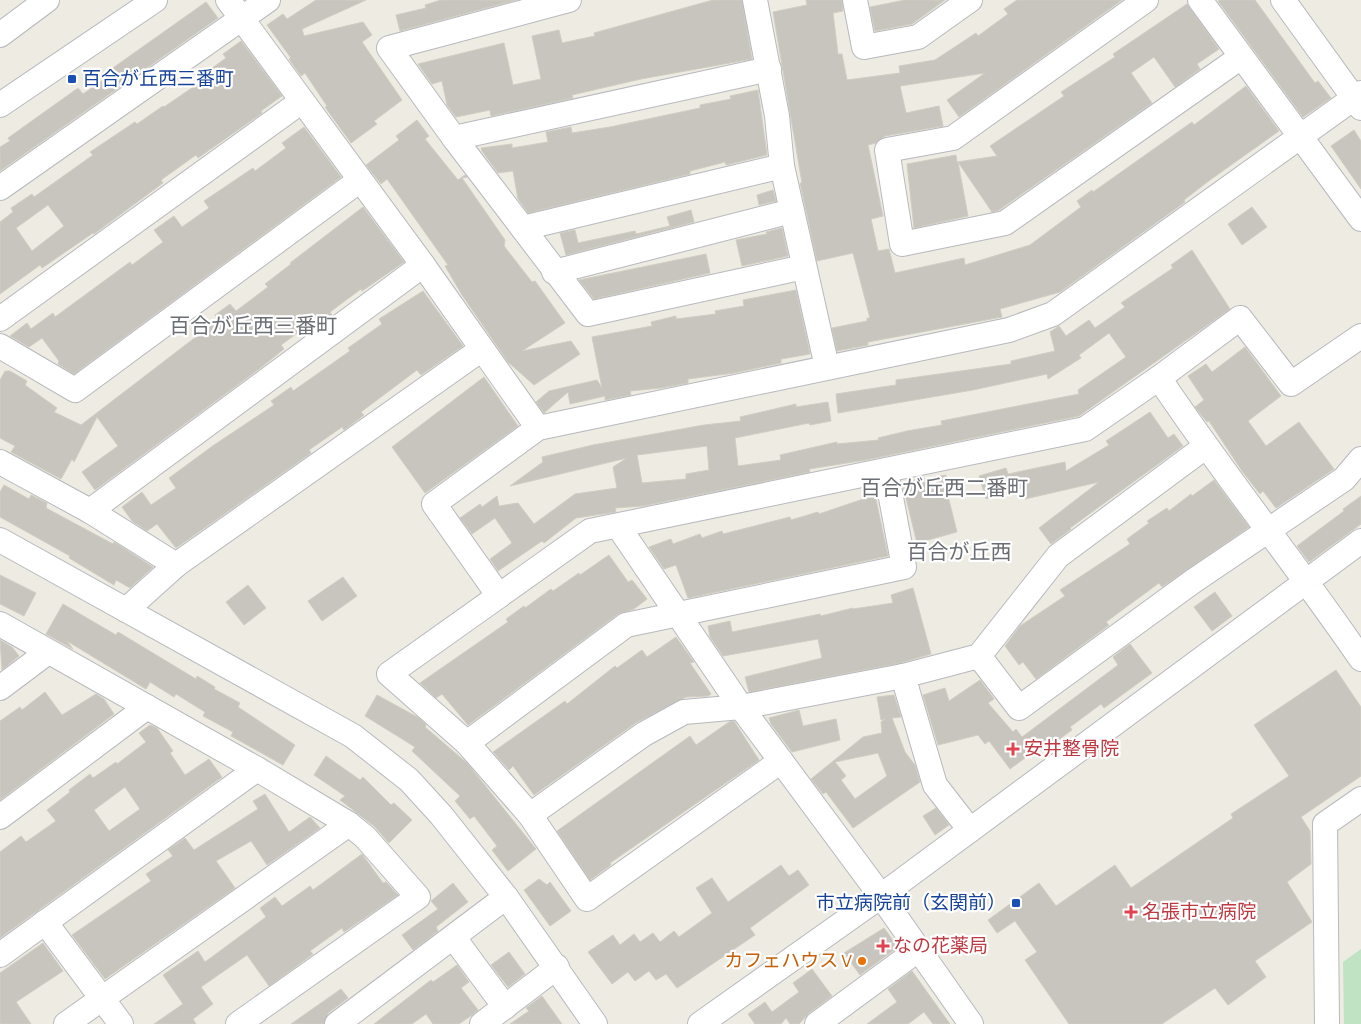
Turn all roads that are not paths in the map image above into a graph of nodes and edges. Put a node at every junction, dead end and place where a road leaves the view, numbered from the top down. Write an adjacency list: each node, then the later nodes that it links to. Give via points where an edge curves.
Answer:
1 (47, 0): 12 (street)
2 (155, 0): 17 (street)
3 (268, 0): 11 (street)
4 (569, 0): 19 (street, via 389,48)
5 (755, 0): 14 (street)
6 (855, 0): 7 (street, via 864,47 918,37)
7 (970, 0)
8 (1146, 0): 13 (street, via 953,138 887,150 902,244 1005,224)
9 (1200, 0): 13 (street)
10 (1283, 0): 15 (street)
11 (235, 10): 16 (street); 22 (street)
12 (0, 35)
13 (1241, 57): 18 (street)
14 (769, 69): 19 (street); 20 (street)
15 (1359, 100): 18 (street)
16 (302, 101): 21 (street); 29 (street)
17 (0, 105)
18 (1299, 137): 24 (street); 33 (street, via 1053,314 1009,330)
19 (454, 138): 25 (street)
20 (782, 166): 23 (street); 25 (street)
21 (360, 180): 26 (street); 31 (street, via 75,390)
22 (0, 188)
23 (792, 212): 27 (street); 28 (street)
24 (1361, 219)
25 (523, 228): 28 (street)
26 (423, 265): 32 (street); 40 (street)
27 (804, 268): 28 (street, via 588,314); 33 (street)
28 (554, 272)
29 (0, 319)
30 (1361, 336): 34 (street, via 1291,384 1240,318)
31 (0, 346)
32 (482, 349): 35 (street); 45 (street)
33 (827, 367): 35 (street)
34 (1160, 378): 36 (street); 39 (street, via 1085,429)
35 (538, 428): 47 (street, via 434,504)
36 (1205, 447): 42 (street); 52 (street, via 1058,556)
37 (1361, 459): 42 (street, via 1344,478)
38 (0, 462): 40 (street)
39 (886, 471): 41 (street); 49 (street, via 904,567)
40 (90, 511): 45 (street)
41 (618, 526): 47 (street, via 590,531); 49 (street)
42 (1268, 530): 46 (street); 52 (street, via 1019,708)
43 (0, 540): 48 (street)
44 (1361, 541): 46 (street)
45 (176, 565): 48 (street)
46 (1307, 580): 53 (street); 65 (street)
47 (499, 596): 58 (street, via 389,674)
48 (126, 610): 67 (street, via 354,736 409,780)
49 (678, 615): 57 (street); 58 (street, via 626,625)
50 (0, 624): 51 (street)
51 (48, 652): 55 (street); 56 (street)
52 (979, 656): 54 (street)
53 (1361, 659)
54 (902, 676): 57 (street); 65 (street, via 935,785)
55 (0, 688)
56 (147, 707): 60 (street); 63 (street)
57 (741, 707): 59 (street); 62 (street, via 684,712 644,734)
58 (467, 743): 62 (street)
59 (781, 762): 62 (street, via 588,899); 66 (street)
60 (257, 769): 64 (street); 68 (street)
61 (1361, 799): 84 (street, via 1325,824)
62 (530, 815)
63 (0, 817)
64 (349, 824): 73 (street); 77 (street, via 365,837 418,897)
65 (970, 830): 66 (street)
66 (881, 896): 70 (street); 81 (street)
67 (506, 898): 69 (street); 72 (street)
68 (46, 922): 71 (street); 73 (street)
69 (454, 938): 74 (street); 78 (street)
70 (919, 949): 82 (street); 83 (street)
71 (0, 955)
72 (557, 967): 74 (street); 80 (street)
73 (101, 997): 75 (street); 76 (street)
74 (505, 1007): 79 (street)
75 (66, 1024)
76 (121, 1024)
77 (238, 1024)
78 (337, 1024)
79 (482, 1024)
80 (595, 1024)
81 (700, 1024)
82 (817, 1024)
83 (971, 1024)
84 (1327, 1024)

